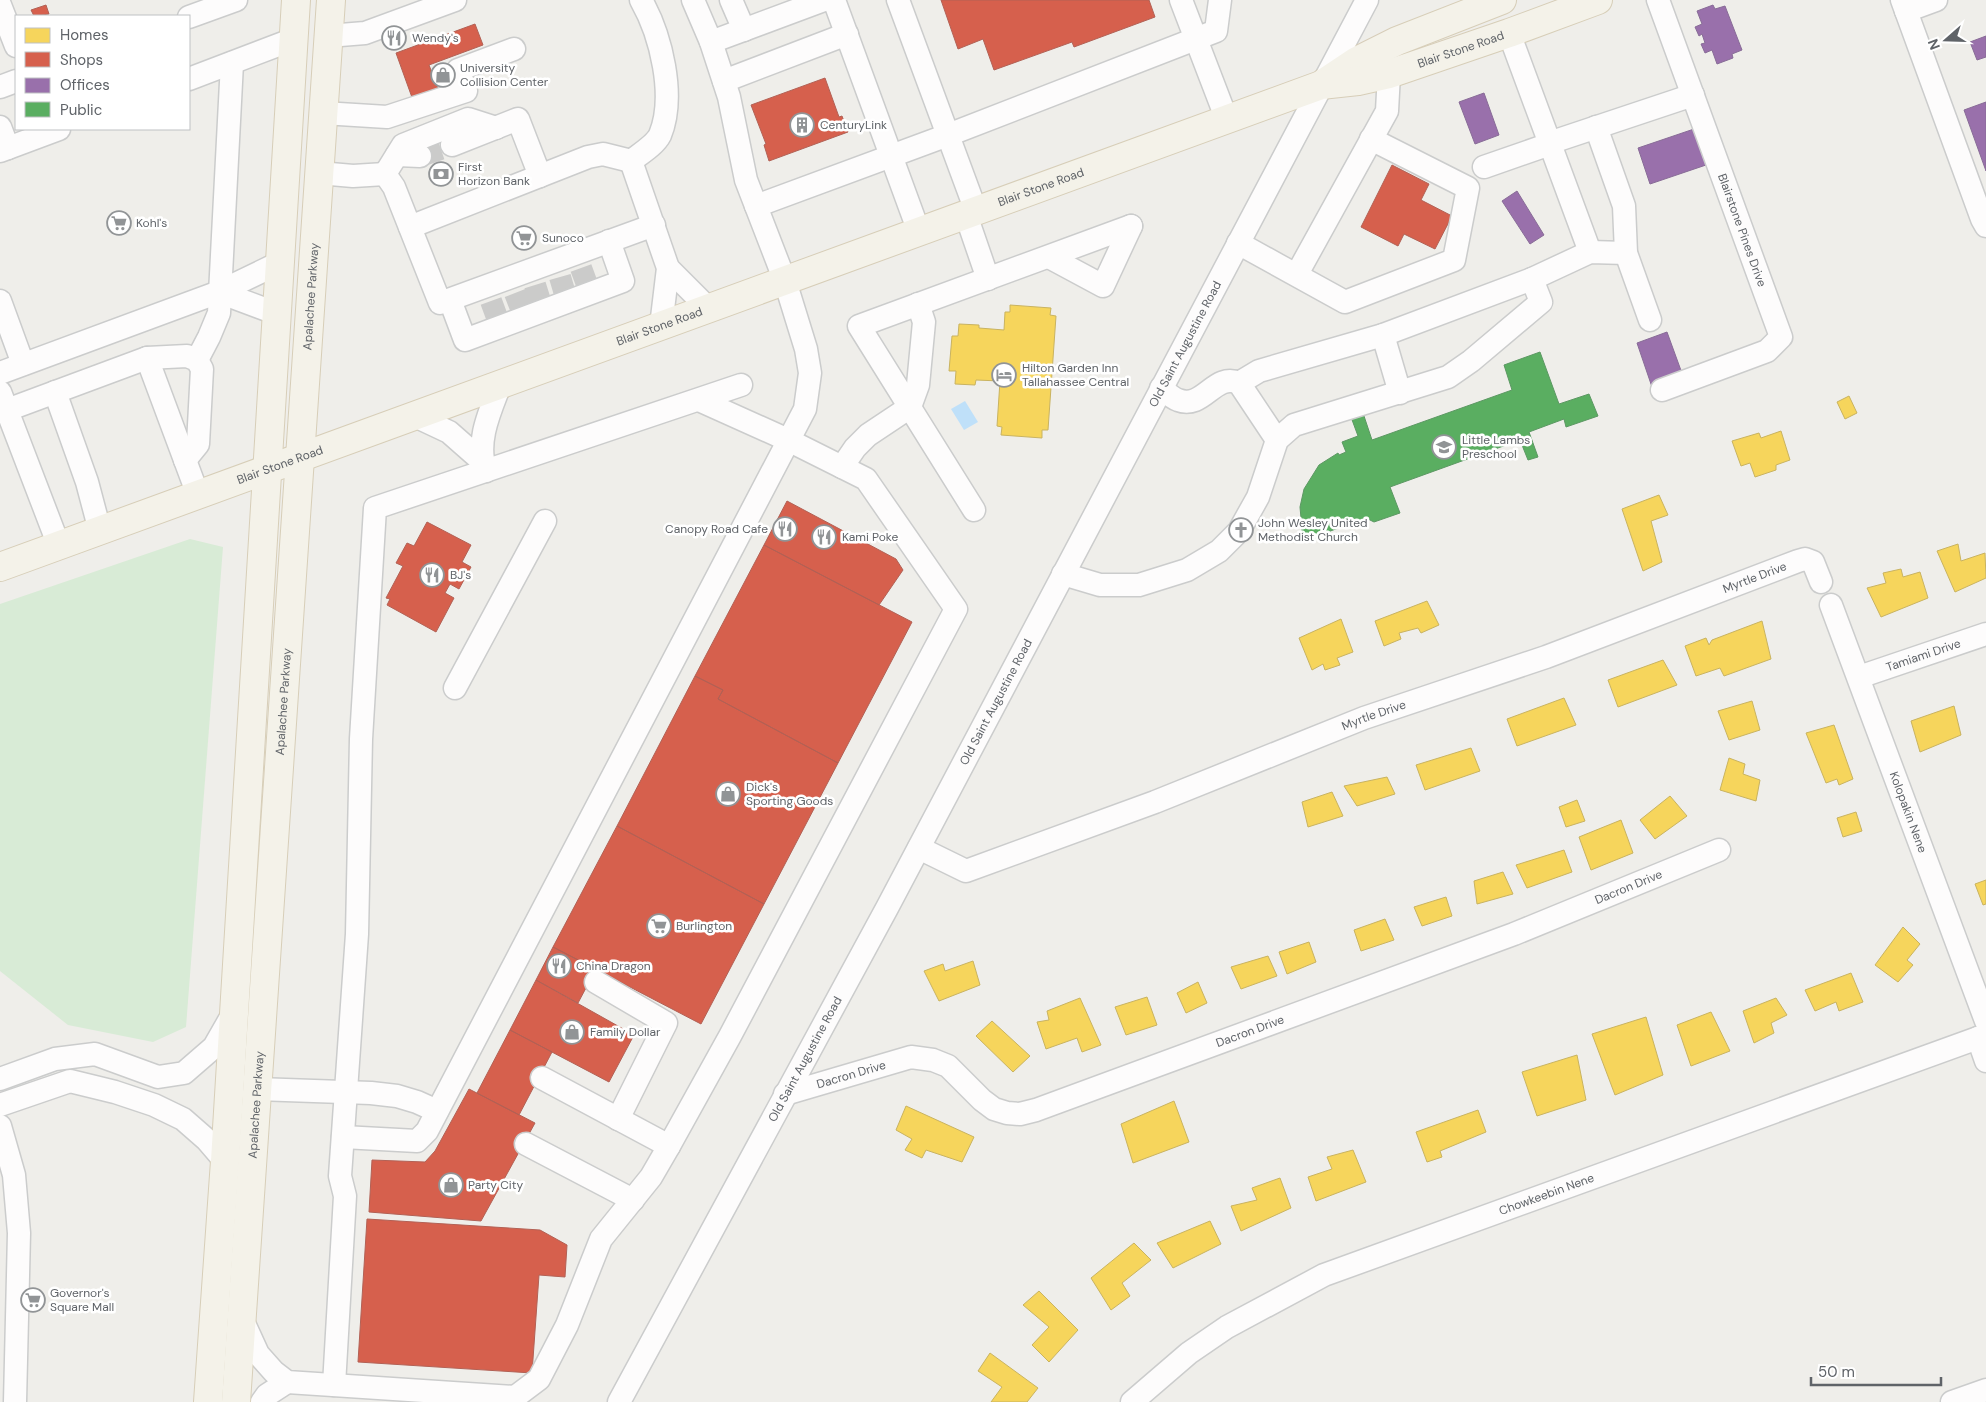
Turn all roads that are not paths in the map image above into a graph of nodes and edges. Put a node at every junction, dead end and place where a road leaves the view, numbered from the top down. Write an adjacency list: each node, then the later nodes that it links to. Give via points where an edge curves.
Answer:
1 (236, 0): 21 (street)
2 (296, 0): 26 (main road)
3 (331, 0): 25 (main road, Apalachee Parkway)
4 (455, 0): 20 (street)
5 (641, 0): 53 (street, via 652,19 664,62 667,106 659,136)
6 (693, 0): 28 (street)
7 (731, 0): 22 (street)
8 (824, 0): 22 (street)
9 (834, 0): 24 (street)
10 (898, 0): 45 (street)
11 (1181, 0): 27 (street)
12 (1220, 0): 27 (street, via 1216,31)
13 (1367, 0): 36 (street, Old Saint Augustine Road)
14 (1502, 0): 36 (main road, Blair Stone Road, via 1397,41 1357,61)
15 (1598, 0): 23 (main road, Blair Stone Road)
16 (1658, 0): 38 (street, Blairstone Pines Drive)
17 (1936, 0): 19 (street)
18 (0, 5): 29 (street)
19 (1904, 6): 61 (street)
20 (407, 8): 25 (street, via 365,34)
21 (190, 17)
22 (744, 30): 28 (street)
23 (1510, 33): 32 (main road, Blair Stone Road); 47 (street)
24 (847, 34): 35 (street); 52 (street)
25 (328, 36): 39 (main road, Apalachee Parkway)
26 (294, 39): 31 (street); 69 (main road)
27 (1196, 39): 40 (street); 45 (street)
28 (711, 42): 35 (street)
29 (11, 46)
30 (514, 50): 39 (street, via 458,70 466,91 387,117)
31 (232, 63): 33 (street); 77 (street)
32 (1389, 74): 36 (main road, Blair Stone Road); 46 (street, via 1387,111)
33 (190, 79)
34 (15, 81): 37 (street)
35 (724, 81): 58 (street, via 746,180)
36 (1321, 85): 40 (main road, Blair Stone Road); 65 (street, Old Saint Augustine Road)
37 (0, 87)
38 (1693, 95): 42 (street); 96 (street, Blairstone Pines Drive, via 1781,337 1767,351)
39 (323, 113): 55 (main road, Apalachee Parkway)
40 (1227, 120): 59 (main road, Blair Stone Road)
41 (0, 127): 49 (street)
42 (1596, 127): 47 (street); 67 (street, via 1624,206)
43 (496, 128): 48 (street); 50 (street, via 468,119 403,145); 57 (street, via 518,119)
44 (56, 130): 49 (street)
45 (948, 135): 52 (street); 59 (street)
46 (1371, 139): 71 (street); 71 (street, via 1468,188 1454,260 1345,302)
47 (1550, 144): 54 (street); 66 (street)
48 (452, 145)
49 (4, 150)
50 (397, 155): 51 (street); 56 (street)
51 (420, 156)
52 (892, 156): 58 (street); 63 (street)
53 (631, 161): 57 (street, via 603,154); 60 (street)
54 (1484, 167)
55 (319, 173): 56 (street); 105 (main road, Apalachee Parkway)
56 (385, 174): 62 (street, via 394,187)
57 (540, 176): 62 (street)
58 (756, 206): 75 (street)
59 (971, 213): 63 (main road, Blair Stone Road); 73 (street)
60 (654, 225): 64 (street); 70 (street)
61 (1986, 226)
62 (410, 228): 79 (street, via 440,303)
63 (919, 232): 75 (main road, Blair Stone Road)
64 (609, 241): 72 (street); 72 (street, via 623,281)
65 (1238, 243): 71 (street); 95 (street, Old Saint Augustine Road)
66 (1590, 252): 67 (street); 74 (street)
67 (1626, 253): 85 (street)
68 (1049, 257): 73 (street)
69 (281, 262): 77 (street); 84 (main road)
70 (668, 268): 83 (street); 86 (street)
71 (1297, 274)
72 (584, 275): 76 (street); 76 (street)
73 (988, 279): 81 (street)
74 (1532, 279): 87 (street); 98 (street, via 1541,302 1448,378)
75 (785, 281): 83 (main road, Blair Stone Road); 103 (street, via 804,340 810,373 805,409)
76 (562, 283): 78 (street); 78 (street)
77 (219, 292): 84 (street); 89 (street, via 219,313); 90 (street)
78 (527, 296): 82 (street); 82 (street)
79 (450, 300): 82 (street); 82 (street, via 465,340)
80 (0, 301): 90 (street)
81 (918, 304): 101 (street, via 924,322 918,385); 101 (street, via 860,326)
82 (494, 309)
83 (709, 309): 86 (main road, Blair Stone Road)
84 (278, 314): 109 (main road)
85 (1650, 320)
86 (661, 326): 93 (main road, Blair Stone Road)
87 (1383, 335): 92 (street, via 1259,371); 98 (street)
88 (147, 358): 89 (street, via 187,356); 97 (street); 106 (street)
89 (197, 360): 106 (street, via 202,369 198,444)
90 (23, 364): 91 (street)
91 (0, 373)
92 (1239, 383): 95 (street, via 1230,379 1198,399 1188,400 1178,400); 104 (street)
93 (500, 385): 102 (main road, Blair Stone Road); 107 (street, via 486,423)
94 (741, 385): 99 (street)
95 (1161, 388): 116 (street, Old Saint Augustine Road)
96 (1662, 390)
97 (55, 392): 100 (street); 113 (street, via 87,482)
98 (1400, 392): 104 (street, via 1294,425)
99 (699, 400): 103 (street); 107 (street)
100 (4, 401): 114 (street)
101 (910, 407): 108 (street, via 868,435); 111 (street)
102 (415, 416): 105 (main road, Blair Stone Road); 107 (street, via 449,432)
103 (788, 440): 108 (street); 134 (street)
104 (1277, 440): 116 (street, via 1258,497 1239,531 1219,551 1187,570 1139,585 1100,585)
105 (299, 458): 109 (main road, Blair Stone Road); 130 (main road, Apalachee Parkway)
106 (185, 460): 110 (street)
107 (484, 466): 131 (street, via 376,508 361,739 357,934)
108 (842, 467): 139 (street, via 866,479 956,609)
109 (268, 470): 110 (main road, Blair Stone Road); 125 (main road)
110 (198, 495): 113 (main road, Blair Stone Road)
111 (974, 510)
112 (546, 521): 121 (street)
113 (100, 531): 114 (main road, Blair Stone Road)
114 (59, 546): 115 (main road, Blair Stone Road)
115 (0, 567)
116 (1063, 574): 122 (street, Old Saint Augustine Road)
117 (1821, 582): 122 (street, Myrtle Drive, via 1813,562 1798,561 1546,657 1364,718 1155,802 966,871)
118 (1830, 605): 120 (street, Kolopakin Nene)
119 (1986, 634): 120 (street, Tamiami Drive)
120 (1859, 677): 126 (street, Kolopakin Nene)
121 (455, 688)
122 (919, 848): 132 (street, Old Saint Augustine Road)
123 (1720, 850): 132 (street, Dacron Drive, via 1514,934 1036,1110 1020,1114 994,1109 948,1066 910,1057)
124 (596, 982): 135 (street, via 666,1023)
125 (234, 1011): 129 (street, via 214,1047 184,1073 158,1077 95,1054 55,1059); 140 (main road)
126 (1983, 1031): 127 (street, Kolopakin Nene); 153 (street, Chowkeebin Nene, via 1324,1275 1227,1327 1189,1353)
127 (1986, 1061)
128 (542, 1078): 135 (street)
129 (0, 1079)
130 (257, 1089): 131 (street); 143 (main road, Apalachee Parkway)
131 (346, 1092): 134 (street, via 398,1096); 137 (street)
132 (785, 1094): 152 (street, Old Saint Augustine Road)
133 (0, 1105): 140 (street, via 70,1081 115,1092 183,1119)
134 (437, 1111): 137 (street, via 427,1131 417,1141)
135 (618, 1119): 139 (street)
136 (0, 1126): 142 (street, via 14,1175 19,1233)
137 (343, 1137): 146 (street, via 340,1176 345,1200)
138 (526, 1144): 141 (street)
139 (669, 1146): 141 (street)
140 (225, 1161): 149 (main road)
141 (633, 1200): 147 (street, via 602,1239 567,1325 539,1379)
142 (10, 1264): 148 (street, via 16,1306)
143 (242, 1319): 144 (street, via 258,1354); 150 (main road, Apalachee Parkway)
144 (287, 1382): 146 (street); 151 (street)
145 (1986, 1390): 154 (street)
146 (321, 1391): 147 (street)
147 (514, 1400)
148 (15, 1402)
149 (208, 1402)
150 (236, 1402)
151 (262, 1402)
152 (619, 1402)
153 (1132, 1402)
154 (1952, 1402)

